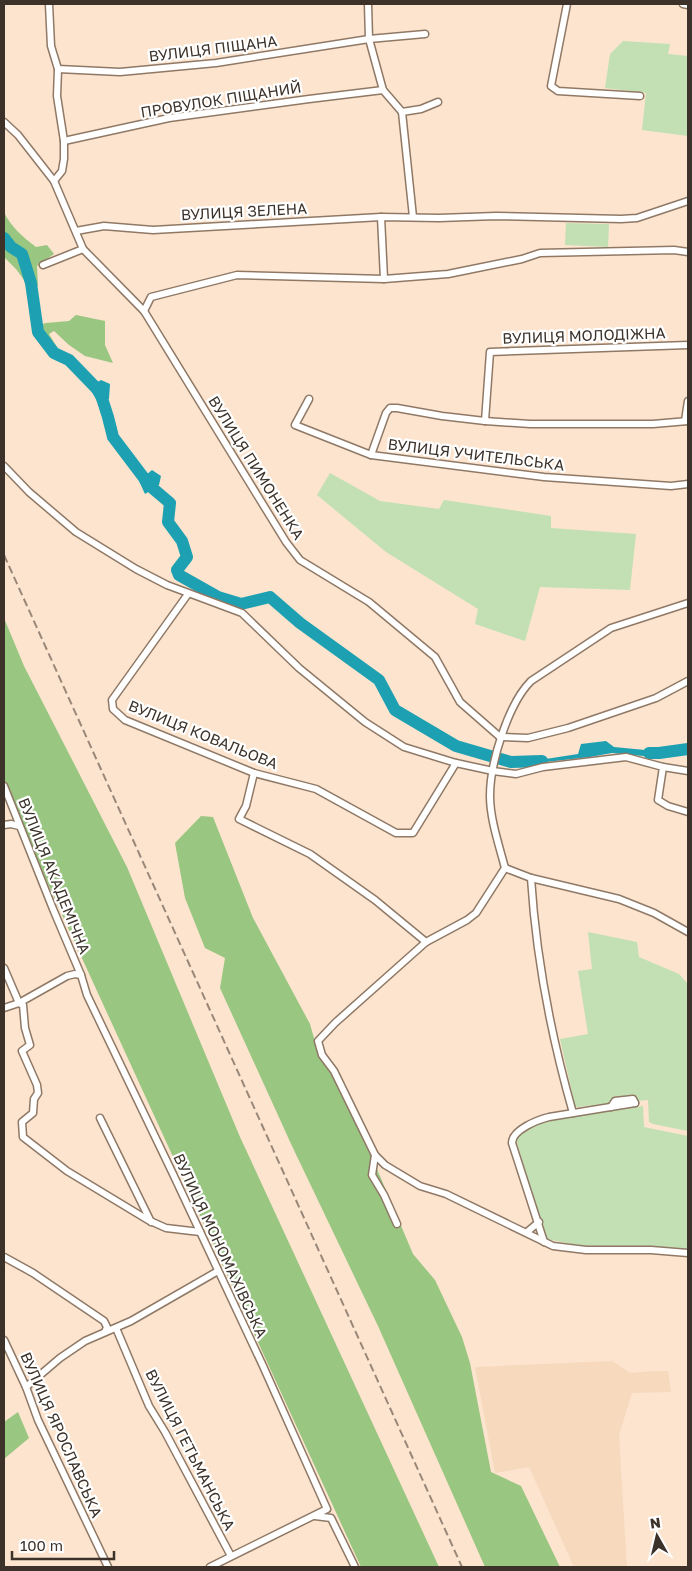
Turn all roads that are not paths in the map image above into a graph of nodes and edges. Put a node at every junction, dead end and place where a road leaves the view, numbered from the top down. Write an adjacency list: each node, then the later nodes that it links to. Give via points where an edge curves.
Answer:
1 (49, 4): 8 (street, via 51,46)
2 (368, 4): 7 (street)
3 (567, 4): 10 (street, via 551,86 558,91)
4 (683, 4): 5 (street)
5 (688, 5)
6 (425, 34): 7 (street, ВУЛИЦЯ ПІЩАНА)
7 (369, 39): 8 (street, ВУЛИЦЯ ПІЩАНА, via 216,63 120,72); 9 (street)
8 (58, 69): 14 (street, via 57,96)
9 (383, 90): 12 (street); 14 (street, ПРОВУЛОК ПІЩАНИЙ, via 169,118)
10 (640, 96)
11 (438, 102): 12 (street)
12 (402, 112): 18 (street)
13 (4, 122): 15 (street, ВУЛИЦЯ ПИМОНЕНКА)
14 (64, 141): 15 (street, via 62,172)
15 (54, 181): 19 (street, ВУЛИЦЯ ПИМОНЕНКА)
16 (688, 201): 18 (street, ВУЛИЦЯ ЗЕЛЕНА, via 637,218 621,219)
17 (382, 217): 18 (street, ВУЛИЦЯ ЗЕЛЕНА); 19 (street, ВУЛИЦЯ ЗЕЛЕНА, via 153,230 104,226); 23 (street)
18 (413, 217)
19 (76, 231): 20 (street, ВУЛИЦЯ ПИМОНЕНКА)
20 (83, 249): 22 (street); 24 (street, ВУЛИЦЯ ПИМОНЕНКА)
21 (688, 252): 23 (street, via 540,254 448,274)
22 (43, 265)
23 (384, 279): 24 (street, via 237,275 151,297)
24 (144, 311): 36 (street, ВУЛИЦЯ ПИМОНЕНКА, via 300,560 369,602 435,657 460,702)
25 (688, 345): 28 (street, ВУЛИЦЯ МОЛОДІЖНА, via 490,352)
26 (309, 400): 30 (street, ВУЛИЦЯ УЧИТЕЛЬСЬКА, via 295,425)
27 (688, 401): 29 (street)
28 (485, 421): 29 (street, via 643,424); 30 (street, via 390,408)
29 (687, 421)
30 (371, 455): 32 (street, ВУЛИЦЯ УЧИТЕЛЬСЬКА, via 544,477 671,486)
31 (4, 466): 33 (street, via 76,532 136,569)
32 (688, 484)
33 (188, 594): 37 (street, via 242,613 299,668 365,722 404,747); 41 (street, ВУЛИЦЯ КОВАЛЬОВА, via 112,700 113,709 125,720)
34 (688, 603): 36 (street, via 611,628 531,681 521,691)
35 (688, 681): 36 (street, via 656,698 568,728 528,738)
36 (500, 737): 39 (street)
37 (456, 763): 39 (street); 41 (street, ВУЛИЦЯ КОВАЛЬОВА, via 413,833 396,833 316,789)
38 (662, 767): 39 (street, via 626,758 543,767 516,774); 40 (street); 43 (street, via 658,800)
39 (493, 770): 47 (street, via 490,796)
40 (688, 771)
41 (254, 772): 50 (street, via 246,806 239,819 310,854 375,900)
42 (4, 786): 44 (street, ВУЛИЦЯ АКАДЕМІЧНА)
43 (688, 812)
44 (15, 814): 45 (street, via 13,820); 46 (street, ВУЛИЦЯ АКАДЕМІЧНА)
45 (6, 824): 46 (street)
46 (20, 826): 51 (street, ВУЛИЦЯ АКАДЕМІЧНА)
47 (505, 868): 48 (street); 50 (street, via 476,913)
48 (531, 878): 49 (street, via 619,899 654,912); 59 (street, via 542,978)
49 (688, 932)
50 (426, 942): 61 (street, via 318,1041 322,1055 334,1071)
51 (74, 958): 53 (street, ВУЛИЦЯ АКАДЕМІЧНА); 54 (street, via 73,968)
52 (4, 968): 56 (street)
53 (82, 975): 54 (street); 55 (street, ВУЛИЦЯ АКАДЕМІЧНА)
54 (67, 976): 56 (street)
55 (87, 995): 65 (street, ВУЛИЦЯ МОНОМАХІВСЬКА)
56 (19, 1003): 57 (street); 62 (street, via 23,1005 30,1045 22,1051 38,1094 34,1099 33,1113 22,1122 23,1136 67,1171)
57 (4, 1008)
58 (611, 1107): 59 (street)
59 (573, 1113): 63 (street, via 543,1118 518,1131 512,1138)
60 (100, 1118): 62 (street)
61 (375, 1155): 64 (street, via 372,1175); 66 (street, via 385,1165 420,1186 446,1194)
62 (151, 1222): 65 (street, via 166,1228)
63 (539, 1222): 66 (street); 67 (street)
64 (397, 1224)
65 (200, 1232): 70 (street, ВУЛИЦЯ МОНОМАХІВСЬКА)
66 (527, 1232): 67 (street)
67 (544, 1242): 68 (street, via 586,1250 651,1250)
68 (688, 1254)
69 (4, 1257): 72 (street, via 33,1272 104,1321)
70 (218, 1271): 71 (street); 75 (street, ВУЛИЦЯ МОНОМАХІВСЬКА, via 327,1509)
71 (116, 1328): 72 (street); 76 (street, ВУЛИЦЯ ГЕТЬМАНСЬКА, via 149,1406)
72 (105, 1332): 74 (street, via 60,1358)
73 (4, 1340): 74 (street, ВУЛИЦЯ ЯРОСЛАВСЬКА)
74 (26, 1387): 77 (street, ВУЛИЦЯ ЯРОСЛАВСЬКА, via 38,1420)
75 (314, 1516): 76 (street); 79 (street, via 331,1518)
76 (231, 1556): 78 (street)
77 (108, 1567)
78 (210, 1567)
79 (355, 1567)

